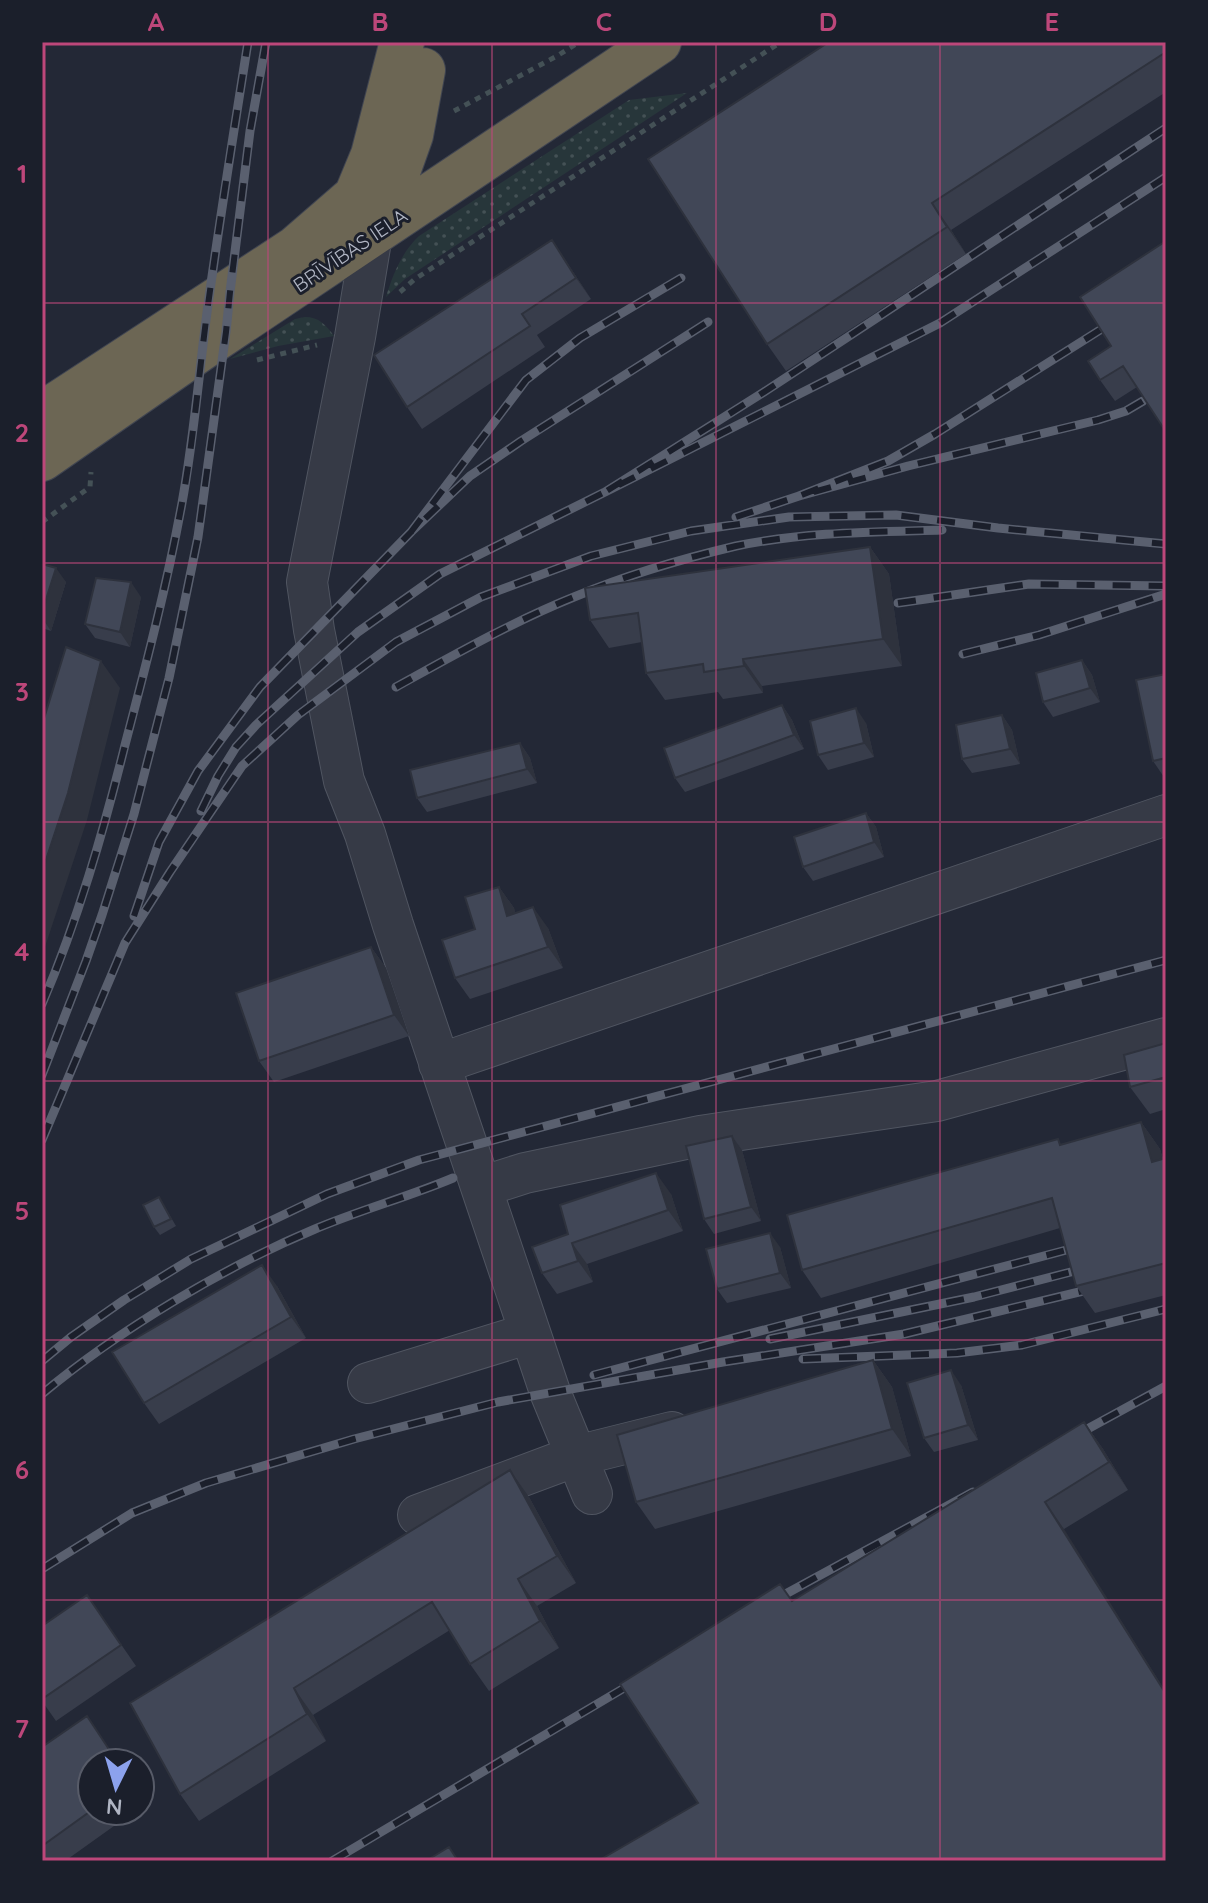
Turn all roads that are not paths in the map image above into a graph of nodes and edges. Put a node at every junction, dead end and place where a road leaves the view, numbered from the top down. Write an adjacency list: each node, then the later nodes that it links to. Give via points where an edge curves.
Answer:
1 (402, 42): 5 (highway, BRĪVĪBAS IELA, via 373,155 356,196)
2 (429, 42): 4 (highway, via 411,135)
3 (659, 42): 4 (highway, BRĪVĪBAS IELA)
4 (372, 235): 5 (street); 7 (highway, BRĪVĪBAS IELA); 10 (street, via 307,582 344,781)
5 (296, 248): 6 (highway, BRĪVĪBAS IELA)
6 (42, 414)
7 (42, 459)
8 (1166, 815): 10 (street)
9 (1166, 1038): 11 (street, via 937,1101 700,1136)
10 (439, 1064): 11 (street)
11 (481, 1187): 12 (street)
12 (530, 1333): 13 (street); 15 (street)
13 (368, 1383)
14 (699, 1425): 15 (street)
15 (576, 1456): 16 (street); 17 (street)
16 (592, 1494)
17 (418, 1515)

